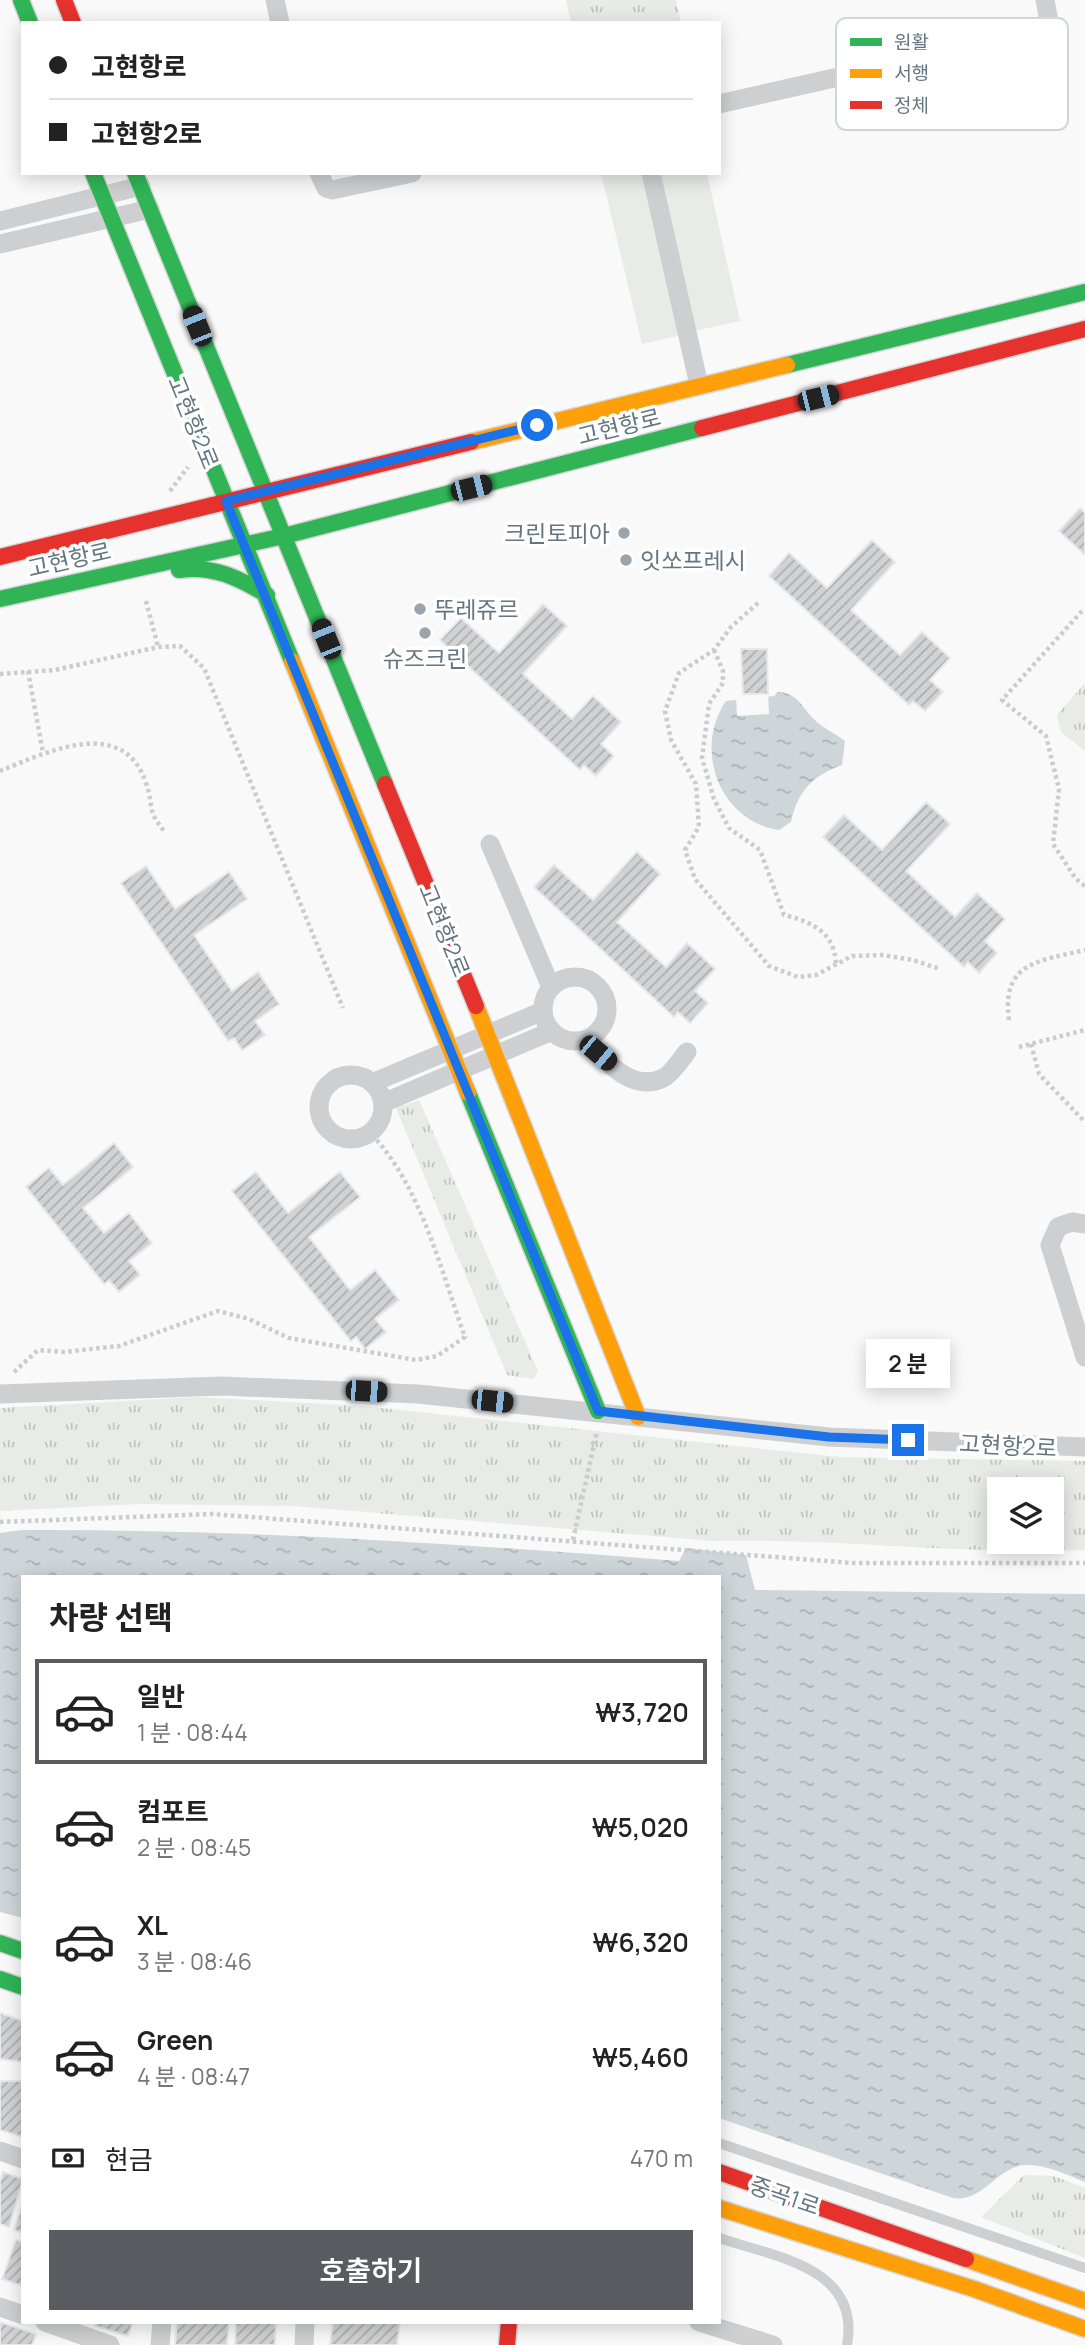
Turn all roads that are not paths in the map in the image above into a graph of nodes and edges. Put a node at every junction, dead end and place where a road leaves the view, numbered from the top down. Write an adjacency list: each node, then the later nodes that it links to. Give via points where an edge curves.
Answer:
1 (21, 0): 6 (street)
2 (64, 0): 7 (street)
3 (275, 0): 8 (street)
4 (1045, 0): 5 (street)
5 (1048, 18)
6 (29, 21)
7 (72, 21)
8 (280, 21)
9 (836, 78): 10 (street)
10 (721, 104)
11 (94, 175): 16 (street, 고현항2로)
12 (320, 175): 13 (street, via 332,190)
13 (403, 175)
14 (650, 175): 23 (street)
15 (138, 180): 16 (street); 17 (street, 고현항2로)
16 (102, 197): 18 (street, 고현항2로); 19 (street)
17 (150, 209): 18 (street); 24 (street, 고현항2로)
18 (112, 217): 20 (street); 25 (street, 고현항2로)
19 (0, 221)
20 (0, 244)
21 (1085, 292): 23 (street, 고현항로)
22 (1085, 329): 26 (street, 고현항로)
23 (699, 385): 24 (street, 고현항로)
24 (265, 492): 25 (street, 고현항로); 26 (street, 고현항2로)
25 (226, 501): 27 (street, 고현항2로); 28 (street, 고현항로)
26 (284, 536): 27 (street, 고현항로); 35 (street, 고현항2로)
27 (244, 545): 29 (street, 고현항2로); 30 (street, 고현항로)
28 (0, 557)
29 (267, 595): 30 (street, via 240,578 196,566 47,603); 37 (street, 고현항2로)
30 (5, 598)
31 (490, 845): 32 (street)
32 (551, 987): 33 (street); 36 (street, via 570,976 582,977 600,988 607,1018)
33 (543, 1011): 34 (street); 35 (street)
34 (552, 1031): 36 (street, via 565,1039); 39 (street)
35 (487, 1034): 37 (street); 39 (street, 고현항2로)
36 (585, 1040): 38 (street, via 621,1073 644,1083 666,1077)
37 (451, 1048): 40 (street, 고현항2로); 41 (street)
38 (687, 1052)
39 (496, 1054): 40 (street); 47 (street, 고현항2로)
40 (461, 1070): 42 (street); 46 (street, 고현항2로)
41 (372, 1083): 42 (street); 42 (street, via 357,1075 335,1078 326,1085 318,1105 324,1125 350,1140 370,1133 382,1116)
42 (383, 1102)
43 (1085, 1224): 44 (street, via 1058,1227 1049,1245)
44 (1085, 1357)
45 (0, 1395): 46 (street, via 210,1387 315,1389)
46 (598, 1411): 47 (street, 고현항2로)
47 (638, 1417): 48 (street, 고현항2로, via 829,1437)
48 (1085, 1447)
49 (0, 1944): 50 (street)
50 (21, 1950)
51 (0, 1979): 52 (street)
52 (21, 1986)
53 (721, 2144): 59 (lane)
54 (0, 2151): 55 (street)
55 (21, 2158)
56 (721, 2173): 60 (street, 중곡1로)
57 (721, 2209): 68 (street, 중곡1로, via 974,2288)
58 (721, 2239): 74 (lane, via 825,2277 845,2305 850,2323)
59 (1085, 2268)
60 (1085, 2301)
61 (0, 2307): 62 (street)
62 (21, 2314)
63 (51, 2324): 69 (street)
64 (162, 2324): 70 (street)
65 (305, 2324): 71 (street)
66 (509, 2324): 72 (street)
67 (705, 2324): 73 (street)
68 (1085, 2329)
69 (110, 2345)
70 (160, 2345)
71 (304, 2345)
72 (507, 2345)
73 (773, 2345)
74 (847, 2345)

